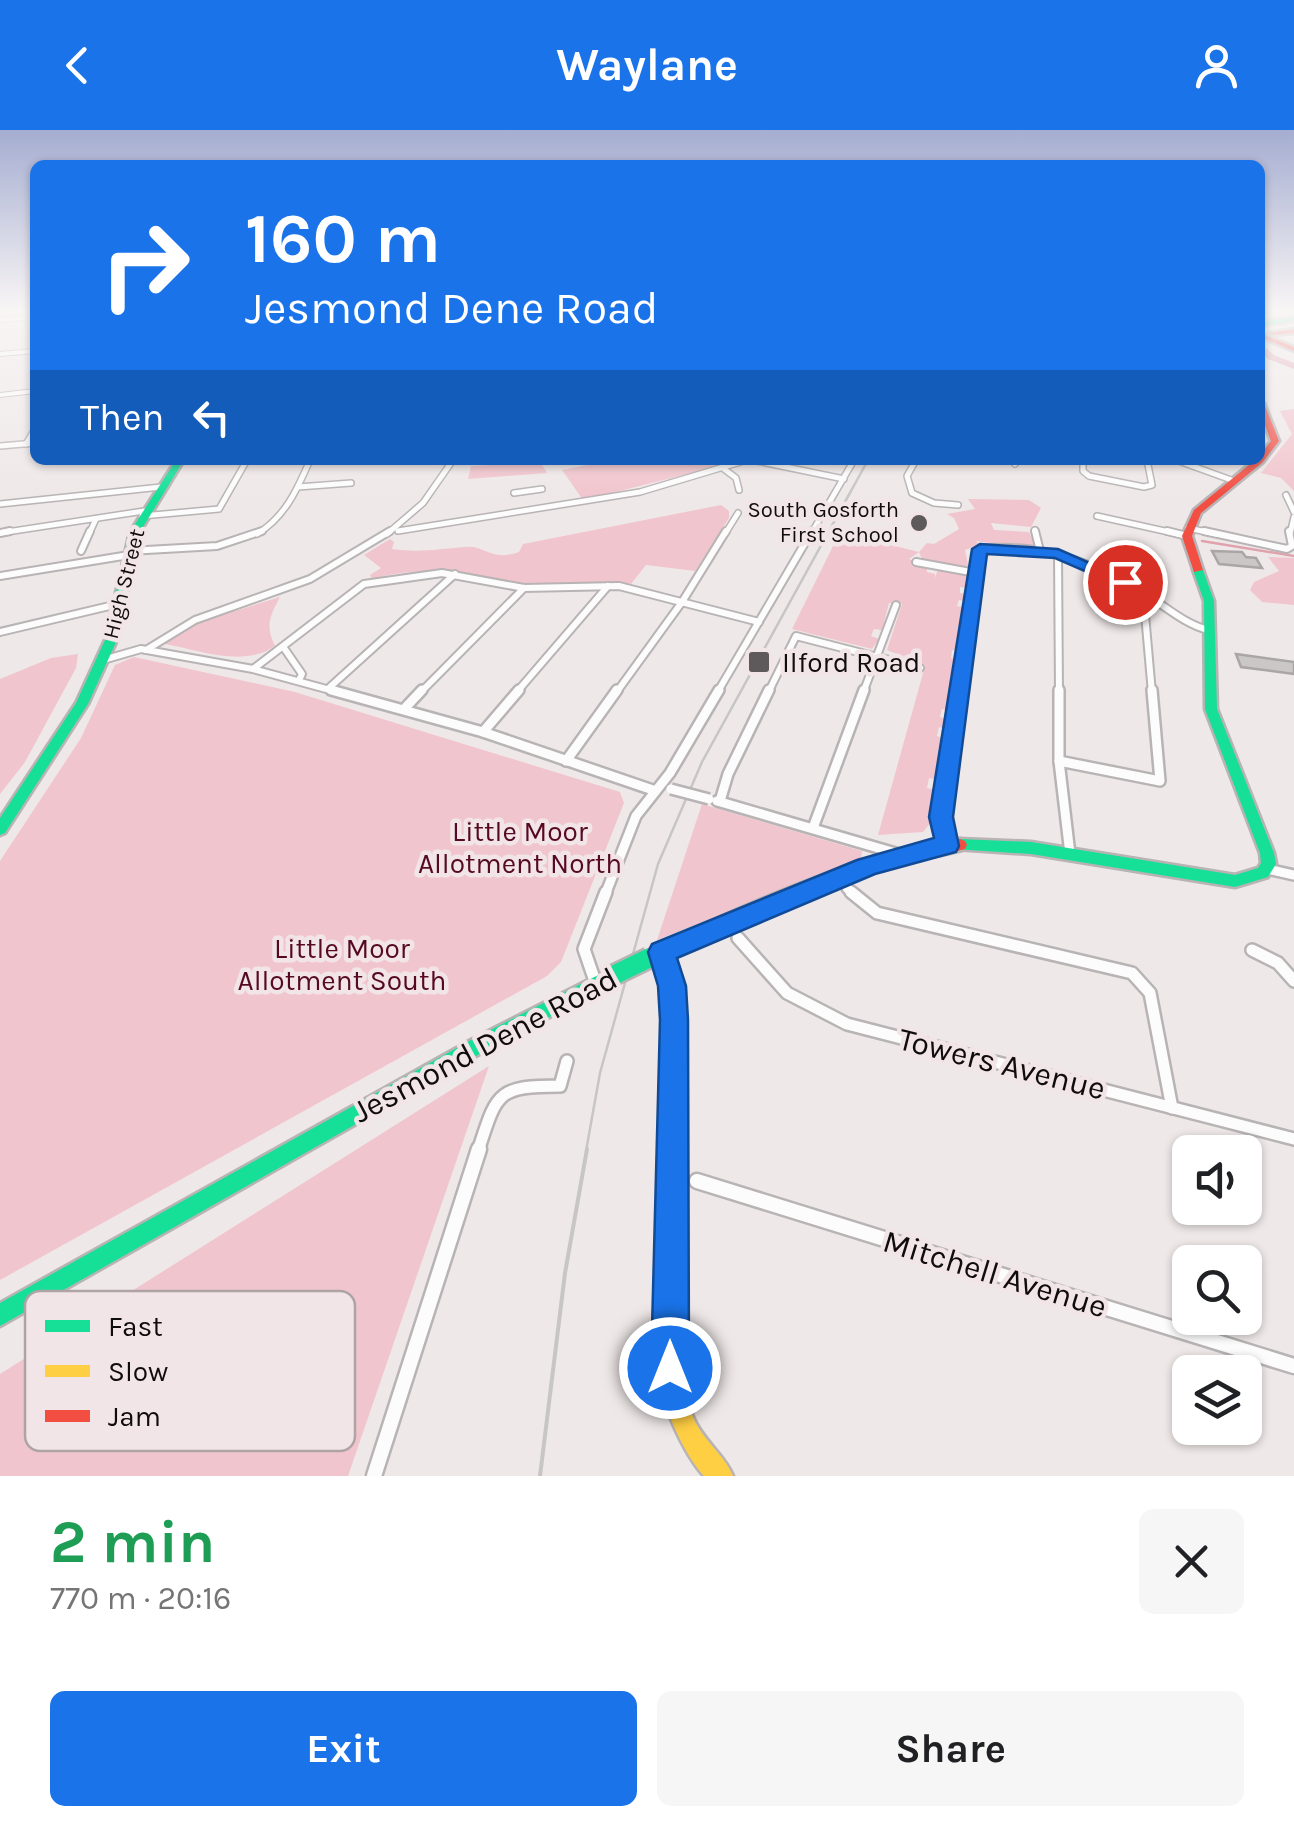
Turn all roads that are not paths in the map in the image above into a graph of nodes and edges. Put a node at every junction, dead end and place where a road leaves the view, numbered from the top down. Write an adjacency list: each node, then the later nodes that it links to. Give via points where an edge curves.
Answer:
1 (30, 391): 2 (street)
2 (0, 394)
3 (1265, 415): 8 (main road, via 1275,440)
4 (30, 438): 5 (street)
5 (26, 444): 6 (street); 7 (street)
6 (30, 444)
7 (0, 446)
8 (1265, 453)
9 (176, 465): 26 (main road, High Street)
10 (245, 465): 35 (street, via 218,508)
11 (308, 465): 25 (street)
12 (450, 465): 40 (street)
13 (735, 465): 21 (street)
14 (774, 465): 22 (street)
15 (851, 465): 22 (street)
16 (913, 465): 32 (street, via 907,476 912,493)
17 (1083, 465): 18 (street, via 1089,476 1144,487 1152,485)
18 (1147, 465)
19 (1190, 465): 23 (street)
20 (1254, 465): 23 (main road)
21 (724, 469): 28 (street); 33 (street)
22 (844, 479): 59 (street)
23 (1234, 481): 41 (main road, via 1197,512)
24 (350, 484): 25 (street)
25 (298, 486): 45 (street, via 285,515 258,537)
26 (160, 487): 31 (street); 35 (main road, High Street)
27 (541, 487): 29 (street); 33 (street)
28 (738, 490)
29 (514, 493)
30 (1286, 495): 36 (street)
31 (0, 504)
32 (958, 505)
33 (551, 508): 40 (street)
34 (738, 513): 56 (street)
35 (143, 514): 38 (street); 45 (main road, High Street)
36 (1294, 514): 41 (street, via 1287,548)
37 (1098, 516): 41 (street)
38 (96, 519): 42 (street); 43 (street)
39 (1035, 530): 44 (street)
40 (396, 531): 63 (street, via 287,589 188,620)
41 (1188, 532): 60 (main road, via 1206,586)
42 (0, 534)
43 (81, 551)
44 (1040, 551): 46 (street); 49 (street, via 980,549)
45 (129, 553): 51 (street); 57 (main road, High Street)
46 (1058, 554): 54 (street); 73 (street)
47 (916, 562): 49 (street)
48 (1154, 567): 55 (street)
49 (976, 573): 78 (street, via 941,817)
50 (455, 574): 53 (street); 62 (street, via 364,584); 69 (street)
51 (0, 576)
52 (608, 586): 53 (street); 56 (street); 71 (street)
53 (524, 588): 70 (street)
54 (1143, 592): 55 (street); 73 (street, via 1160,781)
55 (1153, 598): 60 (street)
56 (682, 602): 59 (street); 72 (street)
57 (118, 604): 61 (street); 65 (main road, High Street)
58 (896, 605): 64 (street)
59 (759, 622): 74 (street)
60 (1208, 630): 81 (main road, via 1211,709)
61 (0, 632)
62 (284, 648): 67 (street); 68 (street, via 302,674)
63 (146, 650): 65 (street); 67 (street)
64 (878, 656): 66 (street); 75 (street, via 796,636); 76 (street)
65 (103, 660): 77 (main road, High Street, via 67,729)
66 (920, 668)
67 (253, 669): 68 (street)
68 (298, 680): 69 (street)
69 (330, 687): 70 (street)
70 (405, 708): 71 (street)
71 (483, 732): 72 (street)
72 (566, 761): 74 (street)
73 (1060, 761): 80 (street)
74 (655, 788): 75 (street, bridge); 88 (street, via 625,840 586,942 584,960)
75 (715, 800): 76 (street)
76 (814, 828): 79 (street)
77 (0, 829)
78 (948, 846): 79 (main road, Jesmond Dene Road); 80 (main road, Jesmond Dene Road)
79 (902, 854): 86 (main road, Jesmond Dene Road)
80 (1070, 854): 81 (main road, Jesmond Dene Road, via 1235,881)
81 (1267, 868): 82 (street)
82 (1294, 875)
83 (847, 888): 90 (street, via 877,913 1132,973 1150,993)
84 (738, 938): 90 (street, Towers Avenue, via 773,982 829,1018)
85 (1252, 950): 87 (street, via 1278,963)
86 (655, 955): 88 (main road, Jesmond Dene Road, bridge); 98 (main road, via 672,986 674,1020 670,1368 682,1422 700,1456)
87 (1294, 982)
88 (596, 984): 93 (main road, Jesmond Dene Road)
89 (567, 1061): 97 (street, via 560,1086 516,1086 494,1104)
90 (1172, 1108): 91 (street, Towers Avenue)
91 (1294, 1139)
92 (697, 1181): 96 (street, Mitchell Avenue)
93 (42, 1291)
94 (25, 1301): 95 (main road, Jesmond Dene Road)
95 (0, 1315)
96 (1294, 1366)
97 (374, 1476)
98 (721, 1476)

